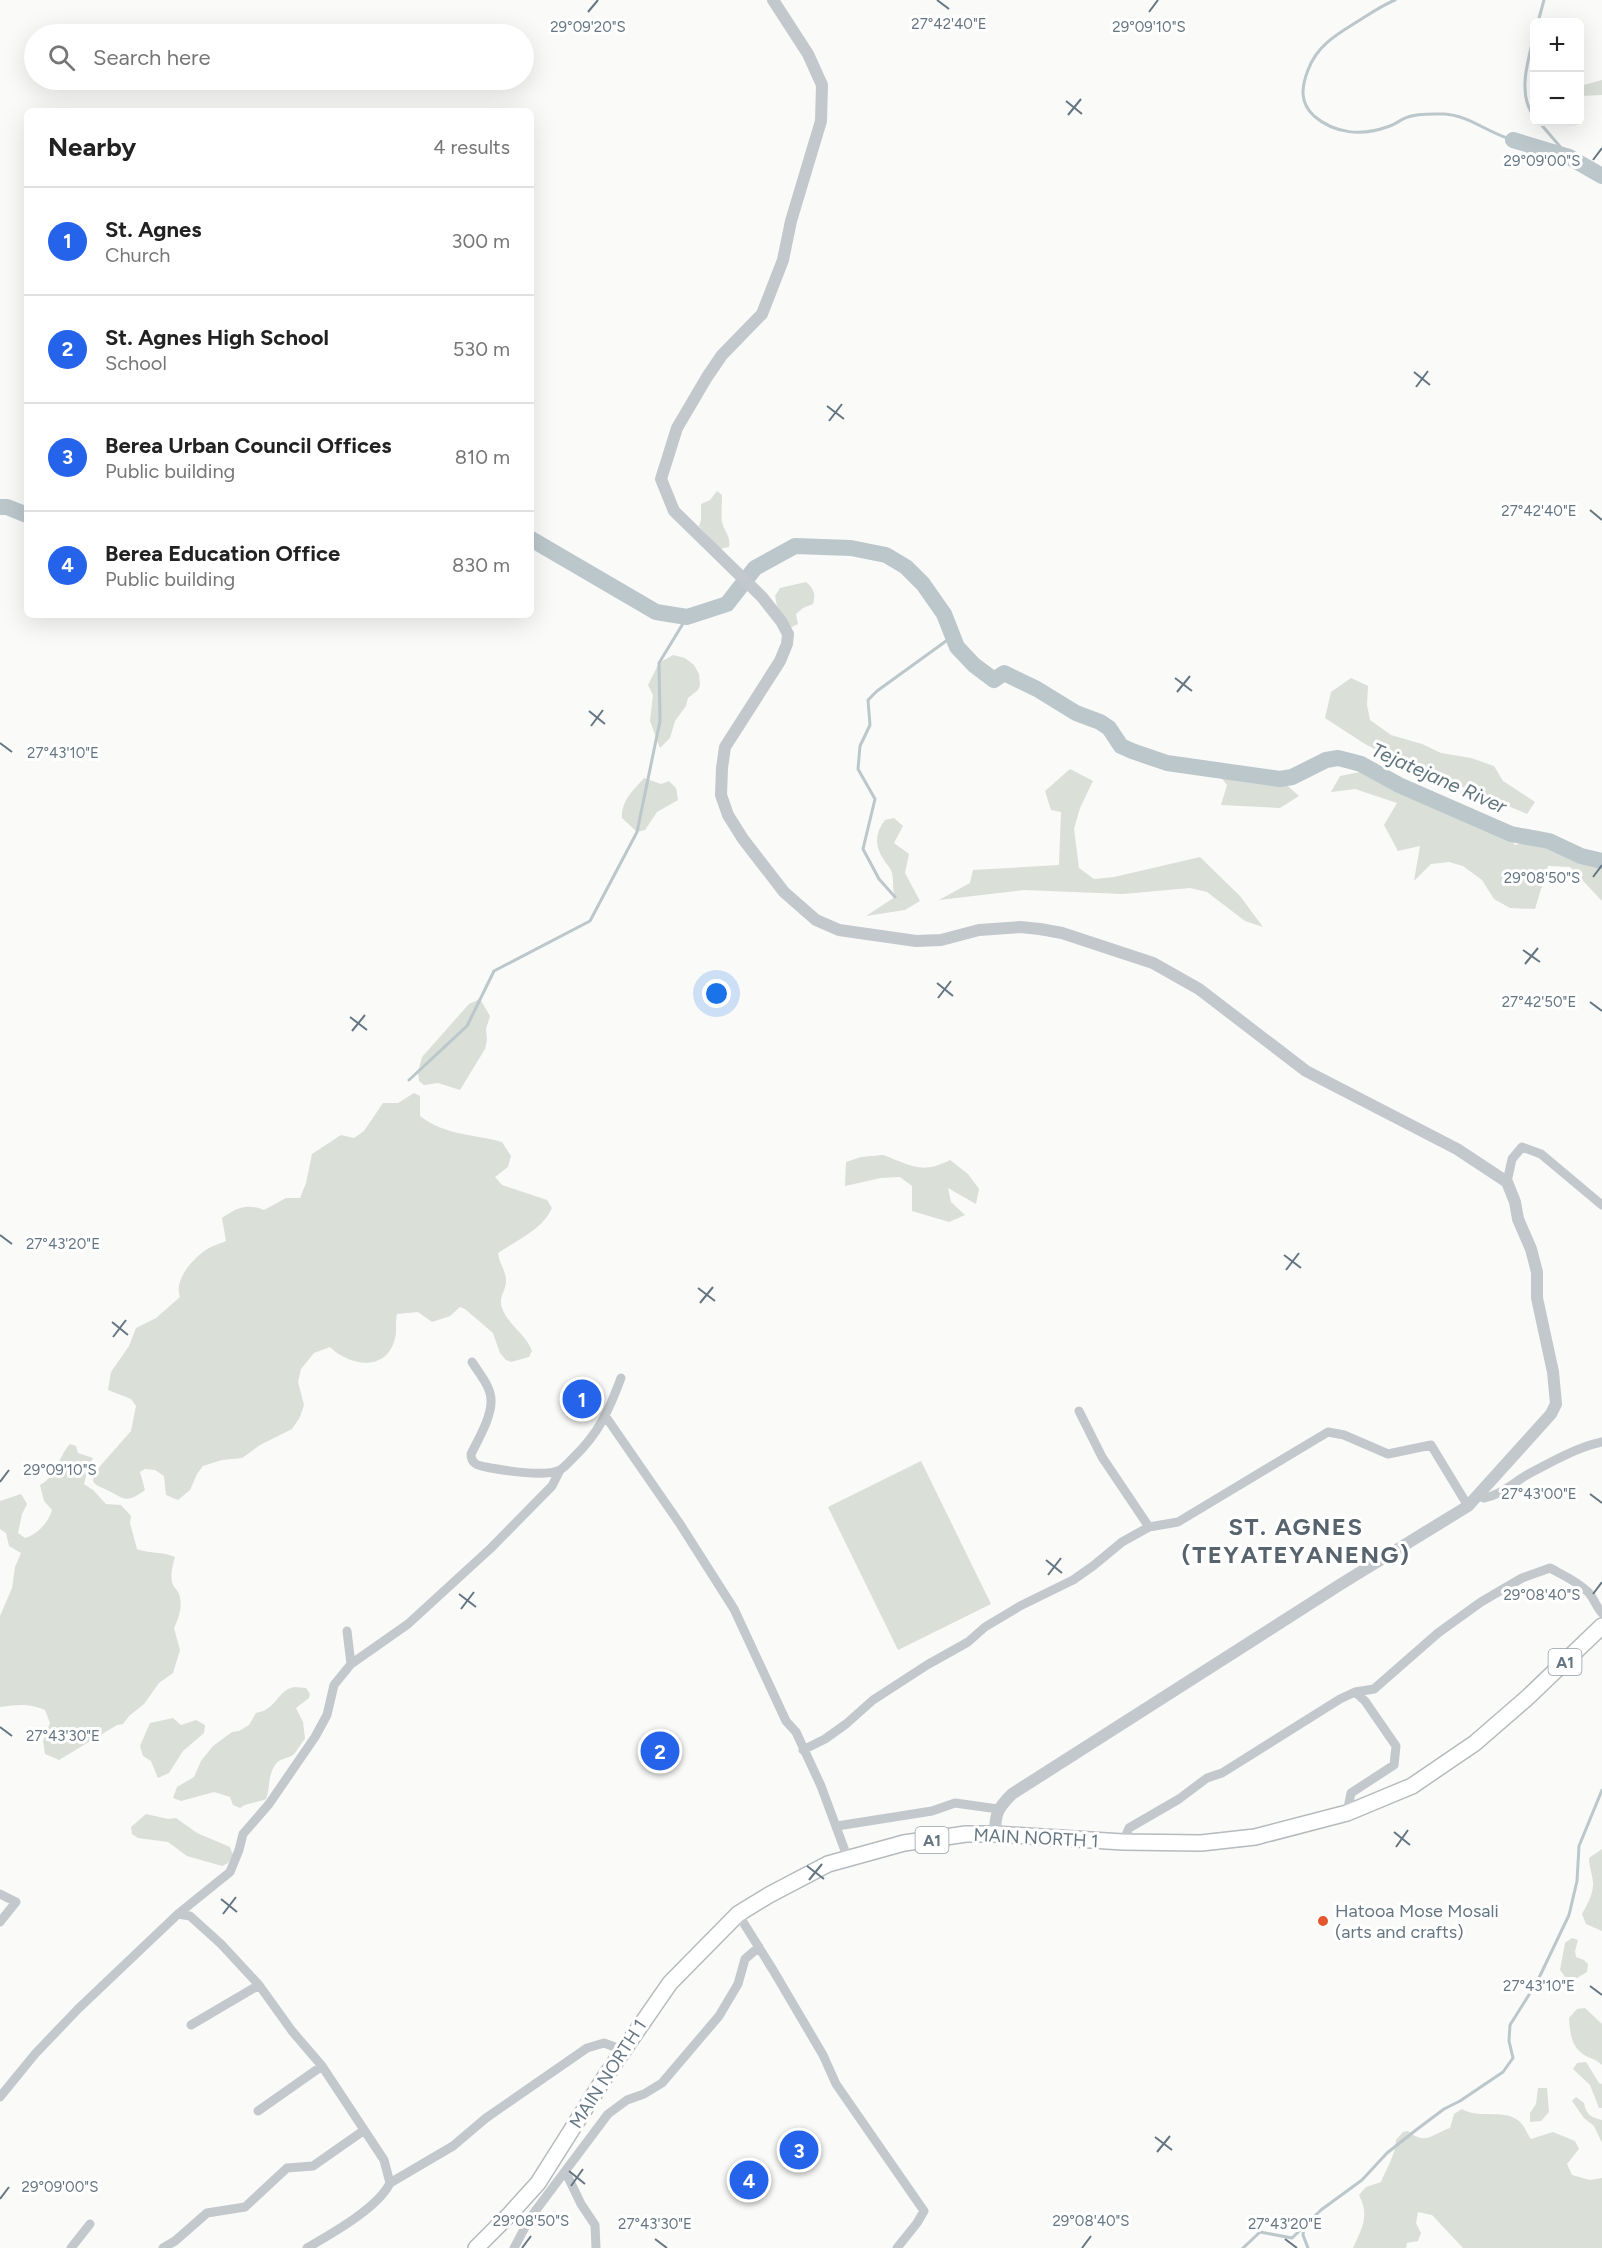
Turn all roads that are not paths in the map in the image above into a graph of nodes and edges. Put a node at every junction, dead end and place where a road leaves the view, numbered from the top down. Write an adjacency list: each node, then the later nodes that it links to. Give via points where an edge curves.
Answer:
1 (773, 0): 2 (street, via 808,54 822,85 821,121 783,260 762,314 707,377 677,428 661,479 674,511 762,597 788,634 780,661 725,747 721,795 728,815 784,892 816,920 839,930 894,939 941,940 979,930 1040,929 1153,963 1199,989 1306,1071 1457,1149)
2 (1507, 1182): 3 (street, via 1512,1159 1522,1147 1541,1154); 10 (street, via 1537,1272 1537,1299 1556,1404)
3 (1602, 1205)
4 (472, 1362): 9 (street, via 491,1400 486,1423 471,1454 474,1463 511,1472)
5 (621, 1378): 7 (street)
6 (1078, 1411): 12 (street, via 1102,1456)
7 (606, 1417): 9 (street, via 587,1445); 18 (street, via 735,1609)
8 (1602, 1442): 10 (street, via 1557,1459 1495,1496)
9 (560, 1470): 16 (street, via 552,1486 491,1548 408,1624)
10 (1479, 1496): 11 (street)
11 (1468, 1506): 12 (street, via 1431,1445 1388,1454 1328,1432 1178,1522); 19 (street, via 1115,1727 1012,1794)
12 (1149, 1527): 18 (street, via 1122,1542 1073,1580 985,1627 968,1642 873,1700 825,1739)
13 (1602, 1613): 17 (street, via 1590,1594 1550,1568 1522,1578 1481,1602 1438,1633 1374,1689)
14 (1602, 1626): 20 (main road, MAIN NORTH 1 / A1, via 1474,1743 1412,1785)
15 (347, 1630): 16 (street)
16 (351, 1664): 26 (street, via 334,1684 327,1715 315,1737 243,1834 230,1872)
17 (1355, 1692): 20 (street, via 1396,1746 1394,1766 1351,1793); 23 (street, via 1129,1828)
18 (803, 1750): 21 (street)
19 (998, 1809): 21 (street, via 955,1803 932,1811); 22 (street)
20 (1347, 1813): 23 (main road, MAIN NORTH 1 / A1, via 1255,1837 1201,1843)
21 (837, 1826): 24 (street)
22 (995, 1834): 23 (main road, MAIN NORTH 1 / A1); 24 (main road, MAIN NORTH 1 / A1, via 904,1843)
23 (1124, 1842)
24 (848, 1859): 27 (main road, MAIN NORTH 1 / A1, via 828,1864)
25 (0, 1894): 28 (street, via 16,1902)
26 (178, 1914): 30 (street, via 190,1916 222,1944); 34 (street, via 35,2054)
27 (738, 1914): 29 (street); 32 (main road, MAIN NORTH 1 / A1, via 670,1983)
28 (0, 1922)
29 (759, 1947): 37 (street, via 745,1959 738,1983 719,2016 662,2084 627,2100 608,2114); 46 (street, via 836,2084 924,2211)
30 (259, 1985): 31 (street); 33 (street)
31 (191, 2025)
32 (623, 2050): 38 (street, via 604,2043 587,2048 486,2118 453,2146); 43 (main road, MAIN NORTH 1 / A1, via 538,2183)
33 (322, 2066): 35 (street); 36 (street)
34 (0, 2097)
35 (258, 2111)
36 (363, 2131): 38 (street, via 384,2160); 41 (street, via 313,2166 287,2168 245,2207 207,2213)
37 (566, 2173): 44 (street, via 530,2218); 45 (street, via 595,2225)
38 (390, 2183): 42 (street, via 386,2192 358,2216)
39 (90, 2224): 40 (street)
40 (71, 2248)
41 (163, 2248)
42 (307, 2248)
43 (476, 2248)
44 (514, 2248)
45 (596, 2248)
46 (897, 2248)

